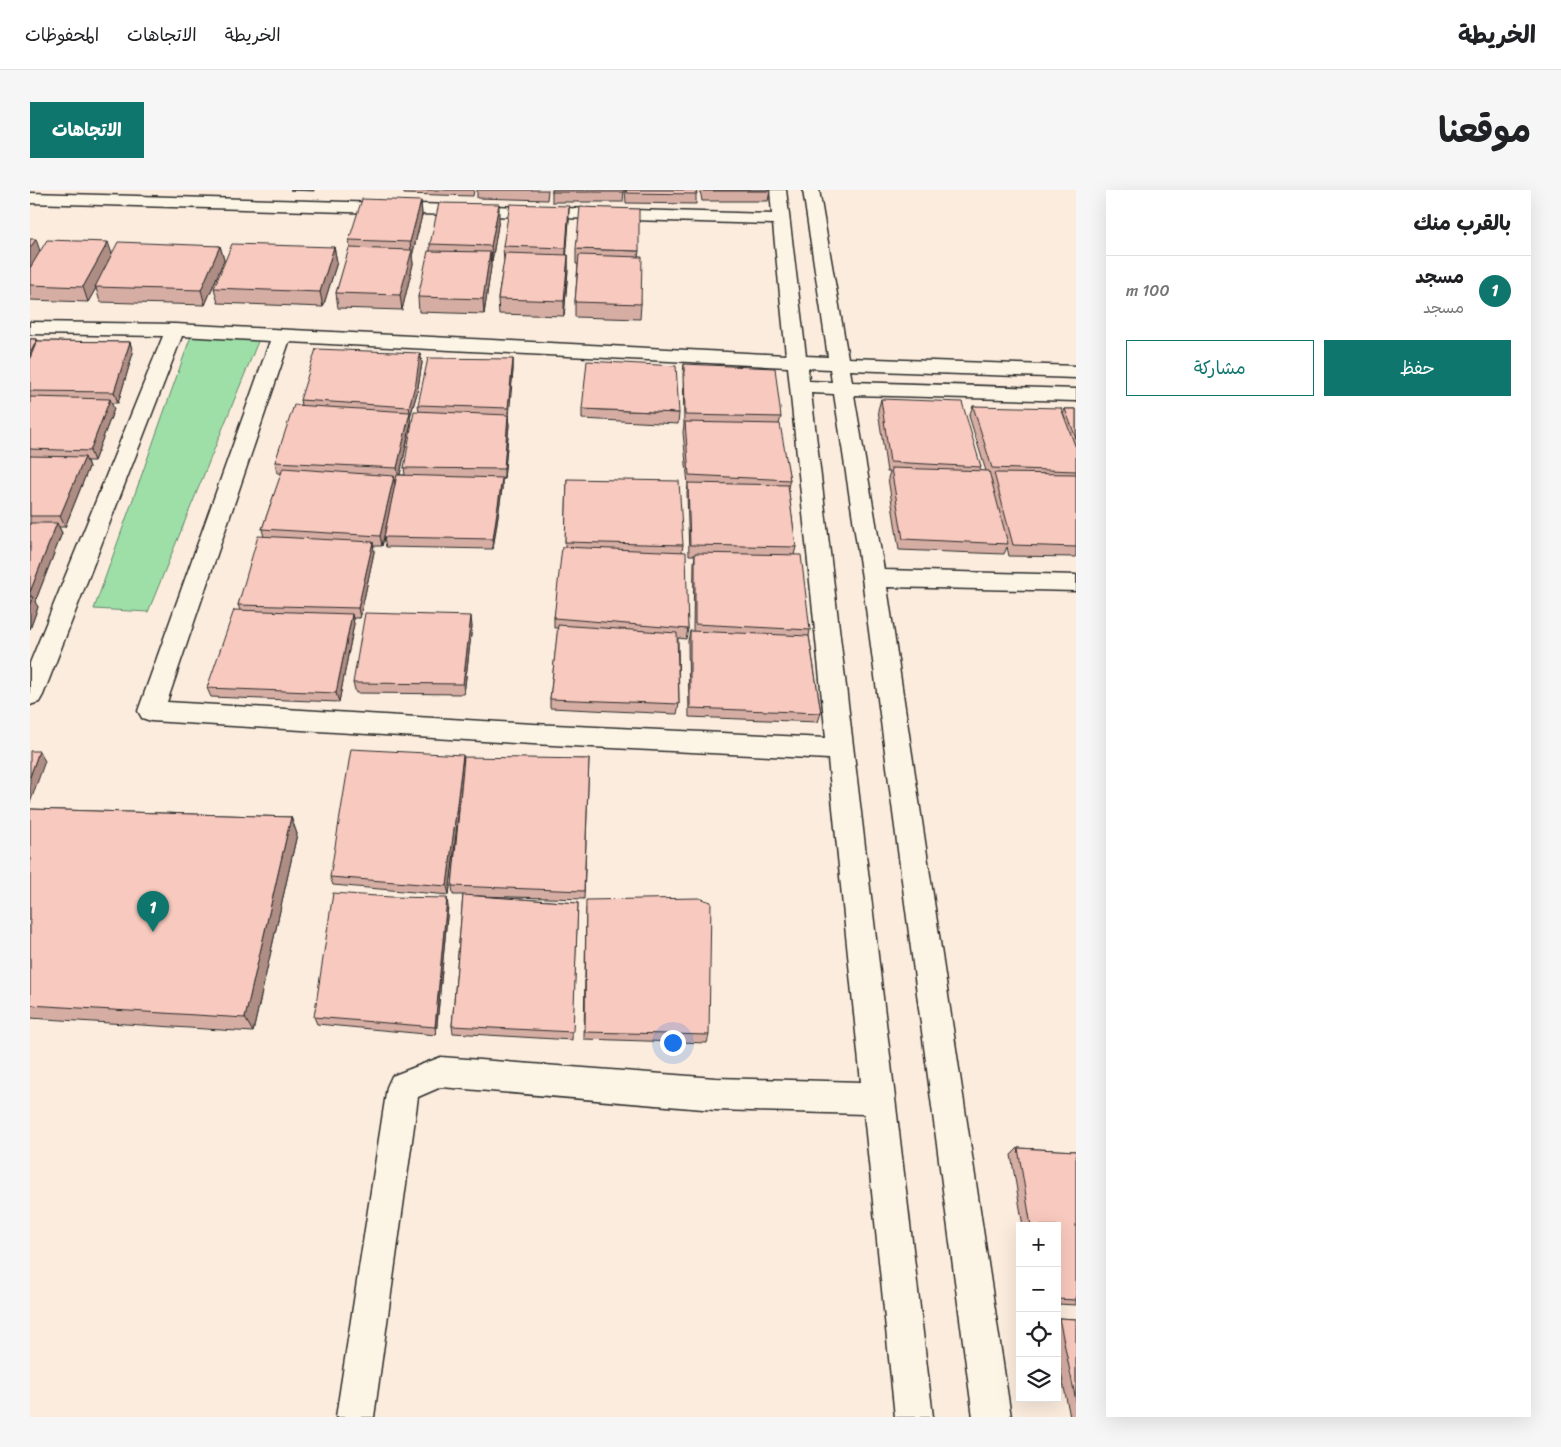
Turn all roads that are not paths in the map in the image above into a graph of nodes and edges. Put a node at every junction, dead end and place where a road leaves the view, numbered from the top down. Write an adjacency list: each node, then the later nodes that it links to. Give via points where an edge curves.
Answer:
1 (778, 190): 4 (street)
2 (811, 190): 10 (street)
3 (30, 198): 4 (street)
4 (782, 220): 9 (street)
5 (30, 328): 6 (street)
6 (175, 330): 7 (street); 14 (street)
7 (282, 335): 9 (street); 15 (street, via 151,711)
8 (1076, 372): 10 (street)
9 (797, 375): 10 (street); 15 (street)
10 (842, 377): 11 (street); 12 (street)
11 (1076, 395)
12 (874, 578): 13 (street); 19 (street)
13 (1076, 583)
14 (30, 695)
15 (841, 749): 16 (street)
16 (878, 1098): 17 (street, via 715,1094 441,1072 403,1087); 18 (street)
17 (355, 1417)
18 (914, 1417)
19 (992, 1417)

